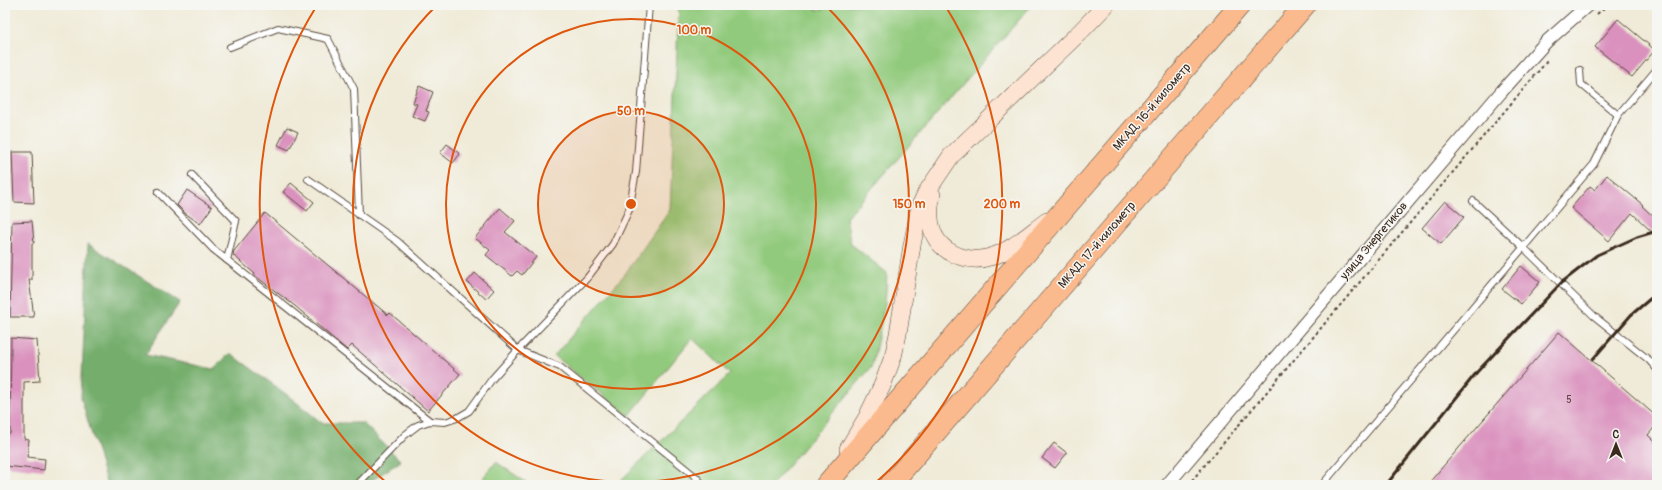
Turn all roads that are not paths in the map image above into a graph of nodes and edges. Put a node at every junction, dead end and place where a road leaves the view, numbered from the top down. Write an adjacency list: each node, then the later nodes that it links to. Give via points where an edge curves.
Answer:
1 (649, 5): 19 (lane, via 636,172 629,210 613,244 588,277)
2 (1106, 5): 11 (main road, via 951,156)
3 (1240, 5): 15 (highway, МКАД, 16-й километр)
4 (1305, 5): 25 (highway, МКАД, 17-й километр)
5 (1588, 5): 26 (street, улица Энергетиков, via 1546,42 1502,91)
6 (230, 47): 16 (lane, via 278,28 328,39 354,90)
7 (1657, 69): 9 (lane)
8 (1580, 70): 9 (lane, via 1581,84)
9 (1618, 115): 17 (lane, via 1594,164)
10 (192, 175): 18 (lane, via 236,220)
11 (936, 177): 15 (main road, via 929,216 932,229 937,241 962,258 977,260 1001,253); 22 (main road, via 920,206 893,357 867,417)
12 (308, 179): 16 (lane)
13 (158, 192): 18 (lane)
14 (1473, 201): 17 (lane)
15 (1064, 210): 22 (highway)
16 (359, 214): 19 (lane, via 397,241)
17 (1523, 247): 20 (lane, via 1594,316); 27 (lane)
18 (226, 260): 21 (lane)
19 (518, 350): 21 (lane, via 492,379 469,411 445,422); 24 (lane, via 560,367)
20 (1657, 369)
21 (430, 421): 23 (lane, via 418,425 405,435)
22 (828, 483)
23 (357, 485)
24 (703, 485)
25 (890, 485)
26 (1168, 485)
27 (1322, 485)

